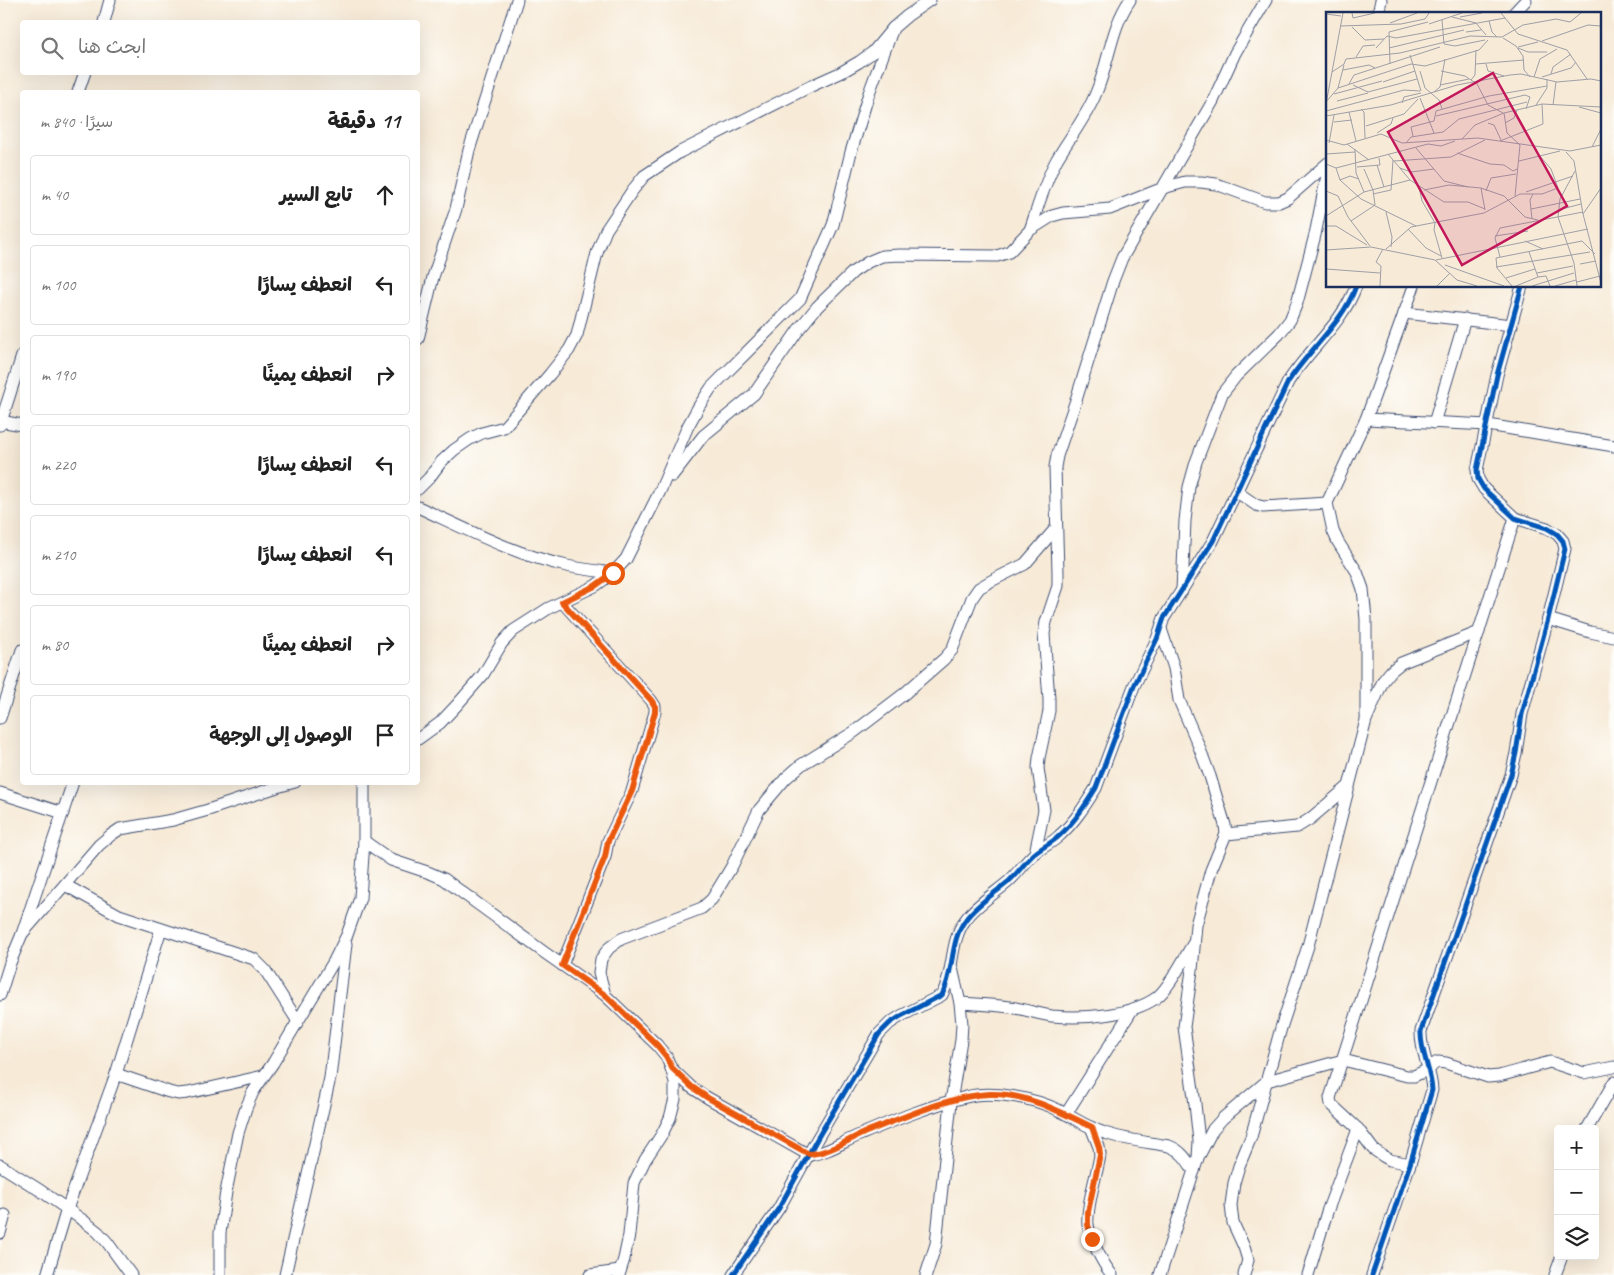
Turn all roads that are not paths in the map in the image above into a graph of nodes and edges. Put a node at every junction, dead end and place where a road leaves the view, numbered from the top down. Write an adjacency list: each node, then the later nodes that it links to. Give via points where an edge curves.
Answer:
1 (110, 0): 8 (street)
2 (517, 0): 22 (street, via 469,150 456,209 433,276)
3 (930, 0): 9 (street)
4 (1130, 0): 15 (street, via 1118,26 1097,92 1056,161)
5 (1266, 0): 14 (street)
6 (1526, 0): 7 (street)
7 (1515, 12)
8 (105, 20)
9 (893, 28): 30 (street, via 873,52 840,73 680,152 644,176 606,230 577,334 569,350 504,427 470,438 441,462); 31 (street, via 866,102 832,225 807,286 800,299 711,388 688,426)
10 (84, 75): 11 (street)
11 (79, 90)
12 (1326, 165): 14 (street, via 1279,202 1265,202 1216,184 1200,182)
13 (1326, 180): 38 (street, via 1315,234 1290,320 1222,394 1196,462 1186,512)
14 (1163, 188): 15 (street, via 1110,209 1052,216); 36 (street, via 1122,258 1057,456)
15 (1030, 230): 31 (street, via 1009,252 997,256 882,256 853,272 817,306 754,394 703,436)
16 (1355, 288): 32 (street, via 1342,314 1288,382)
17 (1413, 288): 19 (street)
18 (1521, 288): 21 (street)
19 (1404, 313): 20 (street); 24 (street)
20 (1465, 319): 21 (street); 26 (street)
21 (1512, 325): 28 (street, via 1497,376)
22 (420, 330)
23 (20, 362): 25 (street)
24 (1366, 419): 26 (street); 33 (street)
25 (0, 423): 27 (street)
26 (1434, 423): 28 (street)
27 (20, 425)
28 (1488, 425): 29 (street); 35 (street, via 1477,470 1478,479 1484,489)
29 (1614, 446)
30 (420, 487)
31 (660, 491): 37 (street, via 626,559)
32 (1237, 492): 33 (street, via 1263,507); 38 (street, via 1213,541)
33 (1327, 503): 46 (street, via 1333,531 1357,572 1362,589 1366,619)
34 (420, 508): 37 (street, via 499,545 534,557)
35 (1515, 518): 40 (street, via 1547,528 1563,541 1565,549); 42 (street)
36 (1056, 528): 56 (street, via 1058,586 1044,634 1049,711 1038,768 1044,810); 65 (street, via 1024,564 979,588 952,650 944,659 890,705 786,778 759,810 712,899 702,908 621,939 609,948 601,959 599,973)
37 (613, 573): 39 (street)
38 (1182, 591): 41 (street, via 1164,618)
39 (562, 602): 47 (street, via 513,631 456,706); 63 (street, via 655,706 632,791 608,841 605,857)
40 (1548, 619): 43 (street); 72 (street, via 1522,714 1511,775 1420,1031)
41 (1161, 629): 54 (street, via 1174,668 1179,700 1210,776); 56 (street, via 1134,686 1096,788 1070,825)
42 (1479, 632): 46 (street, via 1401,663 1383,681); 69 (street)
43 (1614, 637)
44 (20, 656): 45 (street)
45 (0, 718)
46 (1366, 720): 51 (street)
47 (420, 738)
48 (73, 785): 53 (street)
49 (284, 785): 57 (street, via 190,815 120,829 100,845)
50 (364, 785): 55 (street)
51 (1350, 786): 54 (street, via 1298,827); 75 (street, via 1308,946)
52 (0, 793): 53 (street)
53 (64, 813): 59 (street)
54 (1226, 834): 61 (street, via 1211,870)
55 (364, 841): 60 (street, via 360,898); 63 (street, via 391,860 444,879)
56 (1035, 853): 62 (street, via 964,921 956,936)
57 (65, 885): 58 (street, via 119,915); 59 (street)
58 (161, 929): 68 (street, via 254,959 265,970); 73 (street)
59 (22, 934): 64 (street)
60 (347, 935): 68 (street); 95 (street, via 330,1078)
61 (1194, 943): 67 (street, via 1165,989); 83 (street, via 1184,1027 1195,1104)
62 (951, 963): 66 (street); 82 (street, via 942,995 901,1016 879,1034)
63 (562, 965): 65 (street)
64 (0, 995)
65 (605, 995): 71 (street, via 657,1045)
66 (960, 1003): 67 (street, via 1013,1007 1050,1016); 77 (street, via 961,1040)
67 (1132, 1010): 78 (street)
68 (297, 1020): 74 (street)
69 (1343, 1060): 72 (street, via 1407,1076); 75 (street); 81 (street, via 1330,1098 1331,1104)
70 (1614, 1067): 72 (street, via 1584,1073 1550,1062 1488,1077 1446,1062 1438,1062)
71 (672, 1068): 82 (street, via 708,1098); 91 (street, via 675,1099 670,1118 634,1183 624,1259)
72 (1428, 1069): 84 (street, via 1432,1090)
73 (116, 1074): 74 (street, via 178,1094); 87 (street)
74 (263, 1076): 94 (street, via 253,1092 238,1133 220,1233)
75 (1267, 1081): 83 (street, via 1222,1118); 101 (street, via 1234,1183 1230,1206 1233,1223 1248,1260)
76 (1614, 1082): 79 (street)
77 (951, 1102): 78 (street, via 991,1094 1007,1095); 82 (street, via 868,1131 818,1154); 98 (street, via 936,1244)
78 (1066, 1114): 80 (street)
79 (1589, 1125)
80 (1092, 1127): 86 (street, via 1101,1132 1177,1149); 99 (street, via 1100,1155 1088,1225)
81 (1358, 1129): 84 (street, via 1382,1156); 102 (street)
82 (809, 1154): 97 (street, via 779,1208)
83 (1198, 1158): 86 (street)
84 (1410, 1164): 103 (street)
85 (0, 1165): 87 (street)
86 (1194, 1171): 100 (street)
87 (67, 1209): 92 (street); 93 (street, via 107,1242)
88 (5, 1216): 89 (street)
89 (0, 1233)
90 (1561, 1260): 104 (street)
91 (619, 1273): 96 (street)
92 (47, 1275)
93 (131, 1275)
94 (220, 1275)
95 (285, 1275)
96 (590, 1275)
97 (733, 1275)
98 (926, 1275)
99 (1112, 1275)
100 (1160, 1275)
101 (1244, 1275)
102 (1308, 1275)
103 (1372, 1275)
104 (1555, 1275)

